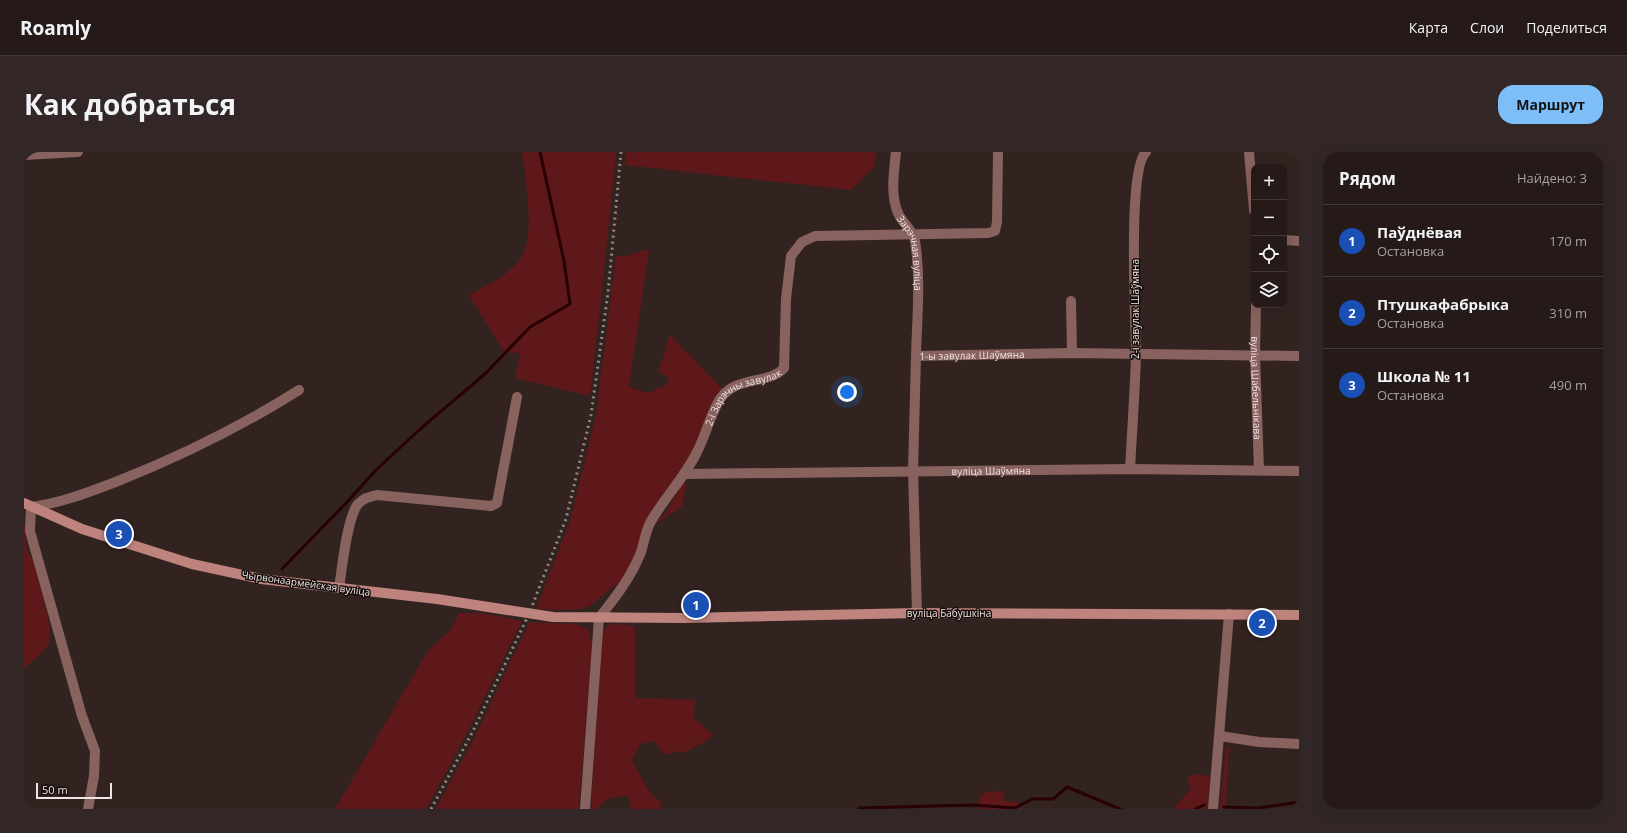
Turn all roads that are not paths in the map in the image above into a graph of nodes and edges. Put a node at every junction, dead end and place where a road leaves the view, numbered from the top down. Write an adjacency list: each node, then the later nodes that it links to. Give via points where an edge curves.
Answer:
1 (78, 152): 6 (street)
2 (896, 152): 8 (street, Зарэчная вуліца, via 894,199 898,213)
3 (998, 152): 8 (street, 2-і Зарэчны завулак, via 995,231 988,234)
4 (1146, 152): 14 (street, 2-і завулак Шаўмяна, via 1142,156 1137,180 1135,214)
5 (1249, 152): 7 (street)
6 (24, 155)
7 (1253, 200)
8 (912, 234): 16 (street, Зарэчная вуліца, via 915,240 918,291); 24 (street, 2-і Зарэчны завулак, via 815,236 802,242 791,256 786,300 784,368 780,373 741,383 729,389 720,399 697,453)
9 (1287, 240): 10 (street)
10 (1299, 241)
11 (1071, 301): 13 (street)
12 (1256, 308): 15 (street, вуліца Шабельнікава)
13 (1072, 353): 14 (street, 1-ы завулак Шаўмяна); 16 (street, 1-ы завулак Шаўмяна)
14 (1136, 354): 15 (street, 1-ы завулак Шаўмяна); 20 (street, 2-і завулак Шаўмяна)
15 (1256, 355): 17 (street, 1-ы завулак Шаўмяна); 22 (street, вуліца Шабельнікава)
16 (916, 356): 21 (street, 1-ы завулак Шаўмяна)
17 (1299, 356)
18 (299, 390): 25 (street, via 254,418 155,467 68,500)
19 (517, 397): 26 (street, via 497,503 491,506 377,495 365,498 357,505 351,520)
20 (1130, 469): 21 (street, вуліца Шаўмяна); 22 (street, вуліца Шаўмяна)
21 (913, 470): 24 (street, вуліца Шаўмяна); 27 (street, 1-ы завулак Шаўмяна)
22 (1259, 470): 23 (street, вуліца Шаўмяна)
23 (1299, 471)
24 (684, 474): 30 (street, 2-і Зарэчны завулак, via 650,523 632,572)
25 (27, 505): 26 (street, Чырвонаармейская вуліца, via 110,538 192,564 261,578); 33 (street, via 30,531 82,716 95,751 94,776)
26 (339, 588): 30 (street, Чырвонаармейская вуліца, via 437,599 552,617)
27 (917, 612): 28 (street, вуліца Бабушкіна); 30 (street, вуліца Бабушкіна)
28 (1229, 614): 29 (street, вуліца Бабушкіна); 31 (street)
29 (1299, 615)
30 (599, 618): 34 (street)
31 (1220, 736): 32 (street, via 1259,742); 35 (street)
32 (1299, 744)
33 (88, 809)
34 (585, 809)
35 (1213, 809)

